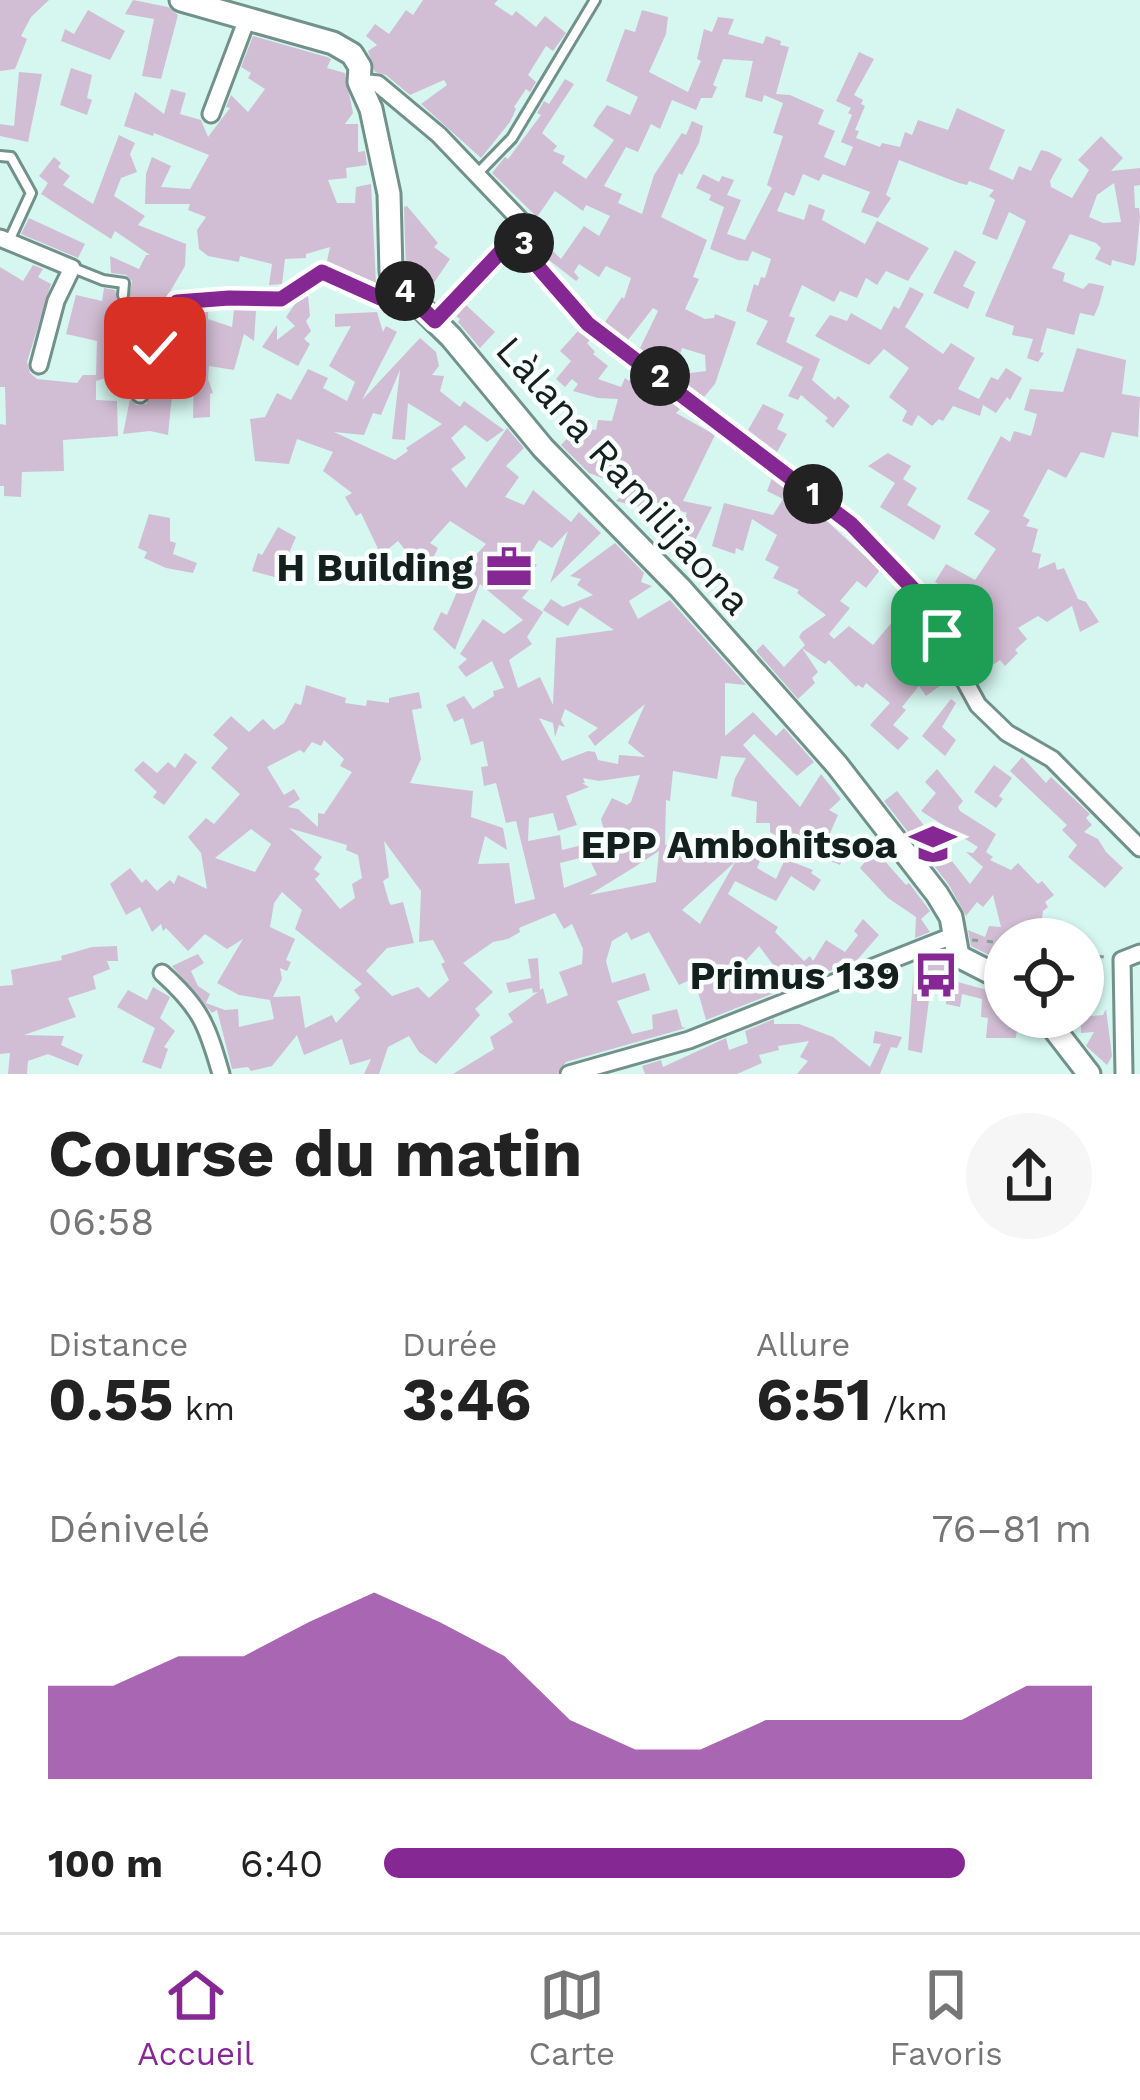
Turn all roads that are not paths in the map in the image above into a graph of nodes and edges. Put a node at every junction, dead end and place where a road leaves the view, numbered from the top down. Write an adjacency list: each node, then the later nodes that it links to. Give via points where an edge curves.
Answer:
1 (181, 0): 3 (street)
2 (596, 0): 8 (lane, via 512,138)
3 (213, 4): 4 (street)
4 (247, 19): 5 (street, via 342,46 358,61); 6 (street)
5 (359, 82): 8 (street, via 378,84); 12 (street, via 386,180 390,267)
6 (211, 114)
7 (0, 156): 10 (lane, via 10,157 31,193)
8 (476, 176): 9 (street)
9 (526, 225): 14 (street); 17 (street, via 526,253 588,324 851,524 916,592 978,705 1052,759)
10 (4, 240): 11 (street)
11 (72, 268): 13 (lane, via 124,283); 15 (street)
12 (400, 287): 14 (street, Làlana Ramilijaona); 16 (street, via 380,298 322,272 281,299 177,302)
13 (123, 295)
14 (435, 321): 18 (street, Làlana Ramilijaona, via 838,765 937,894)
15 (39, 365)
16 (140, 394)
17 (1140, 848)
18 (952, 936): 20 (street, via 958,956); 24 (street, via 689,1040)
19 (1140, 953): 26 (street, via 1122,960)
20 (984, 969)
21 (163, 974): 23 (street, via 193,1000)
22 (1061, 1038): 25 (street)
23 (221, 1074)
24 (569, 1074)
25 (1089, 1074)
26 (1124, 1074)

